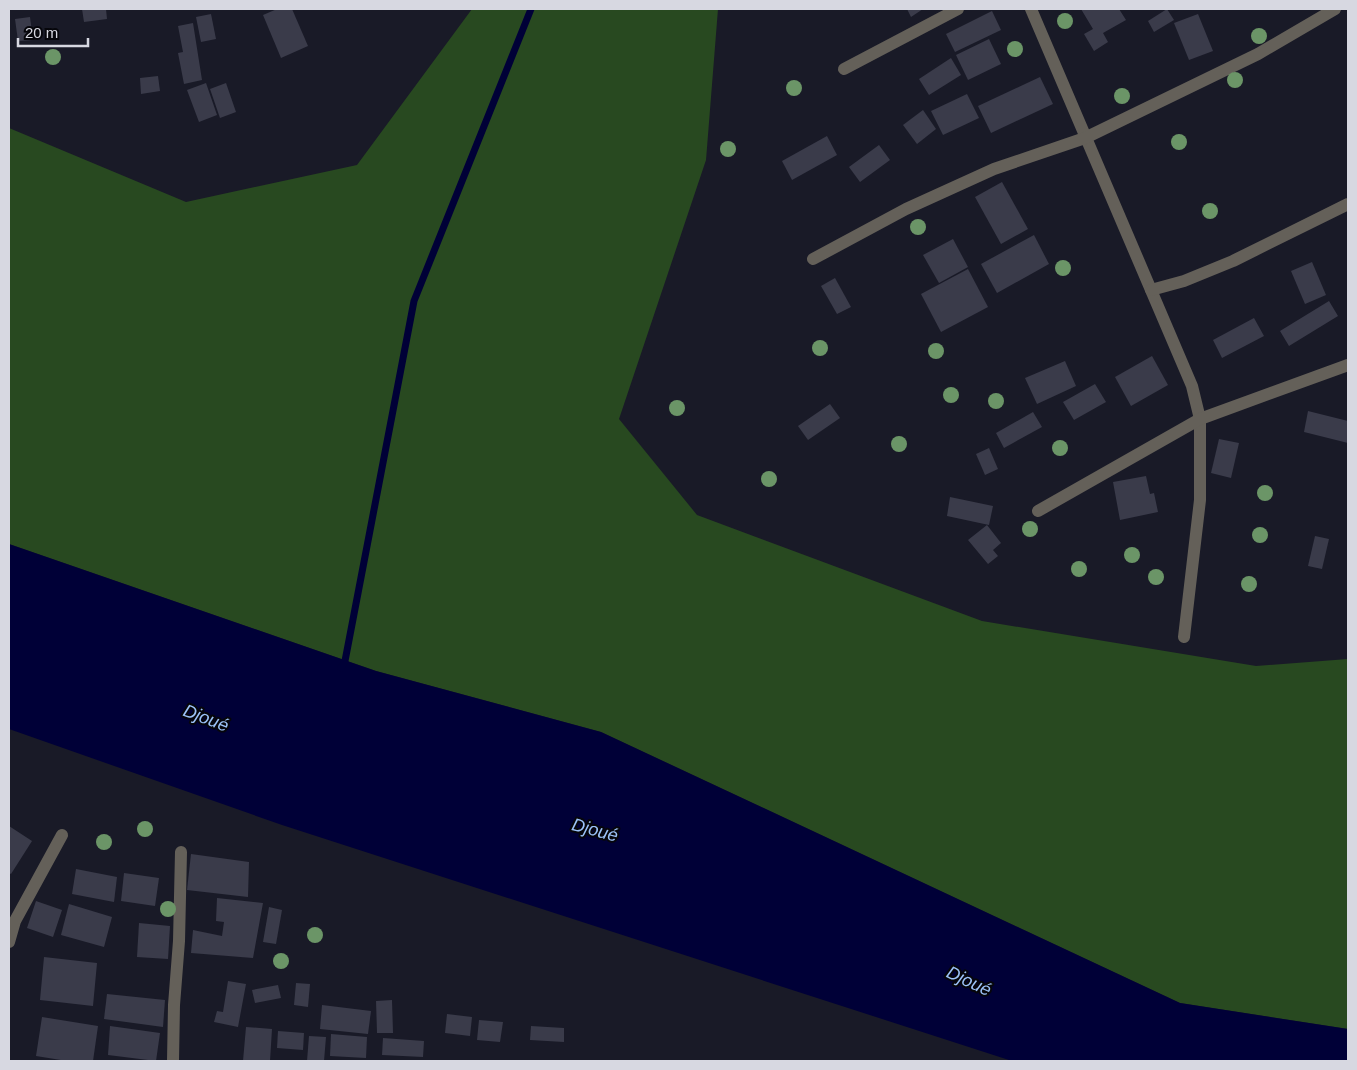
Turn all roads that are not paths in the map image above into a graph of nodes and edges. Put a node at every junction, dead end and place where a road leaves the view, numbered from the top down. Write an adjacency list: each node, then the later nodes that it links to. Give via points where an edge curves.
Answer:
1 (958, 9): 4 (street)
2 (1031, 9): 5 (street)
3 (1335, 9): 5 (street, via 1258,54)
4 (844, 69)
5 (1085, 138): 7 (street, via 994,169 906,209); 8 (street)
6 (1348, 204): 8 (street, via 1233,261 1184,281)
7 (813, 259)
8 (1151, 290): 10 (street, via 1192,386)
9 (1348, 365): 10 (street)
10 (1200, 419): 11 (street); 12 (street, via 1200,500)
11 (1038, 511)
12 (1184, 637)
13 (62, 835): 15 (street, via 16,921)
14 (181, 852): 16 (street)
15 (9, 942)
16 (173, 1061)

